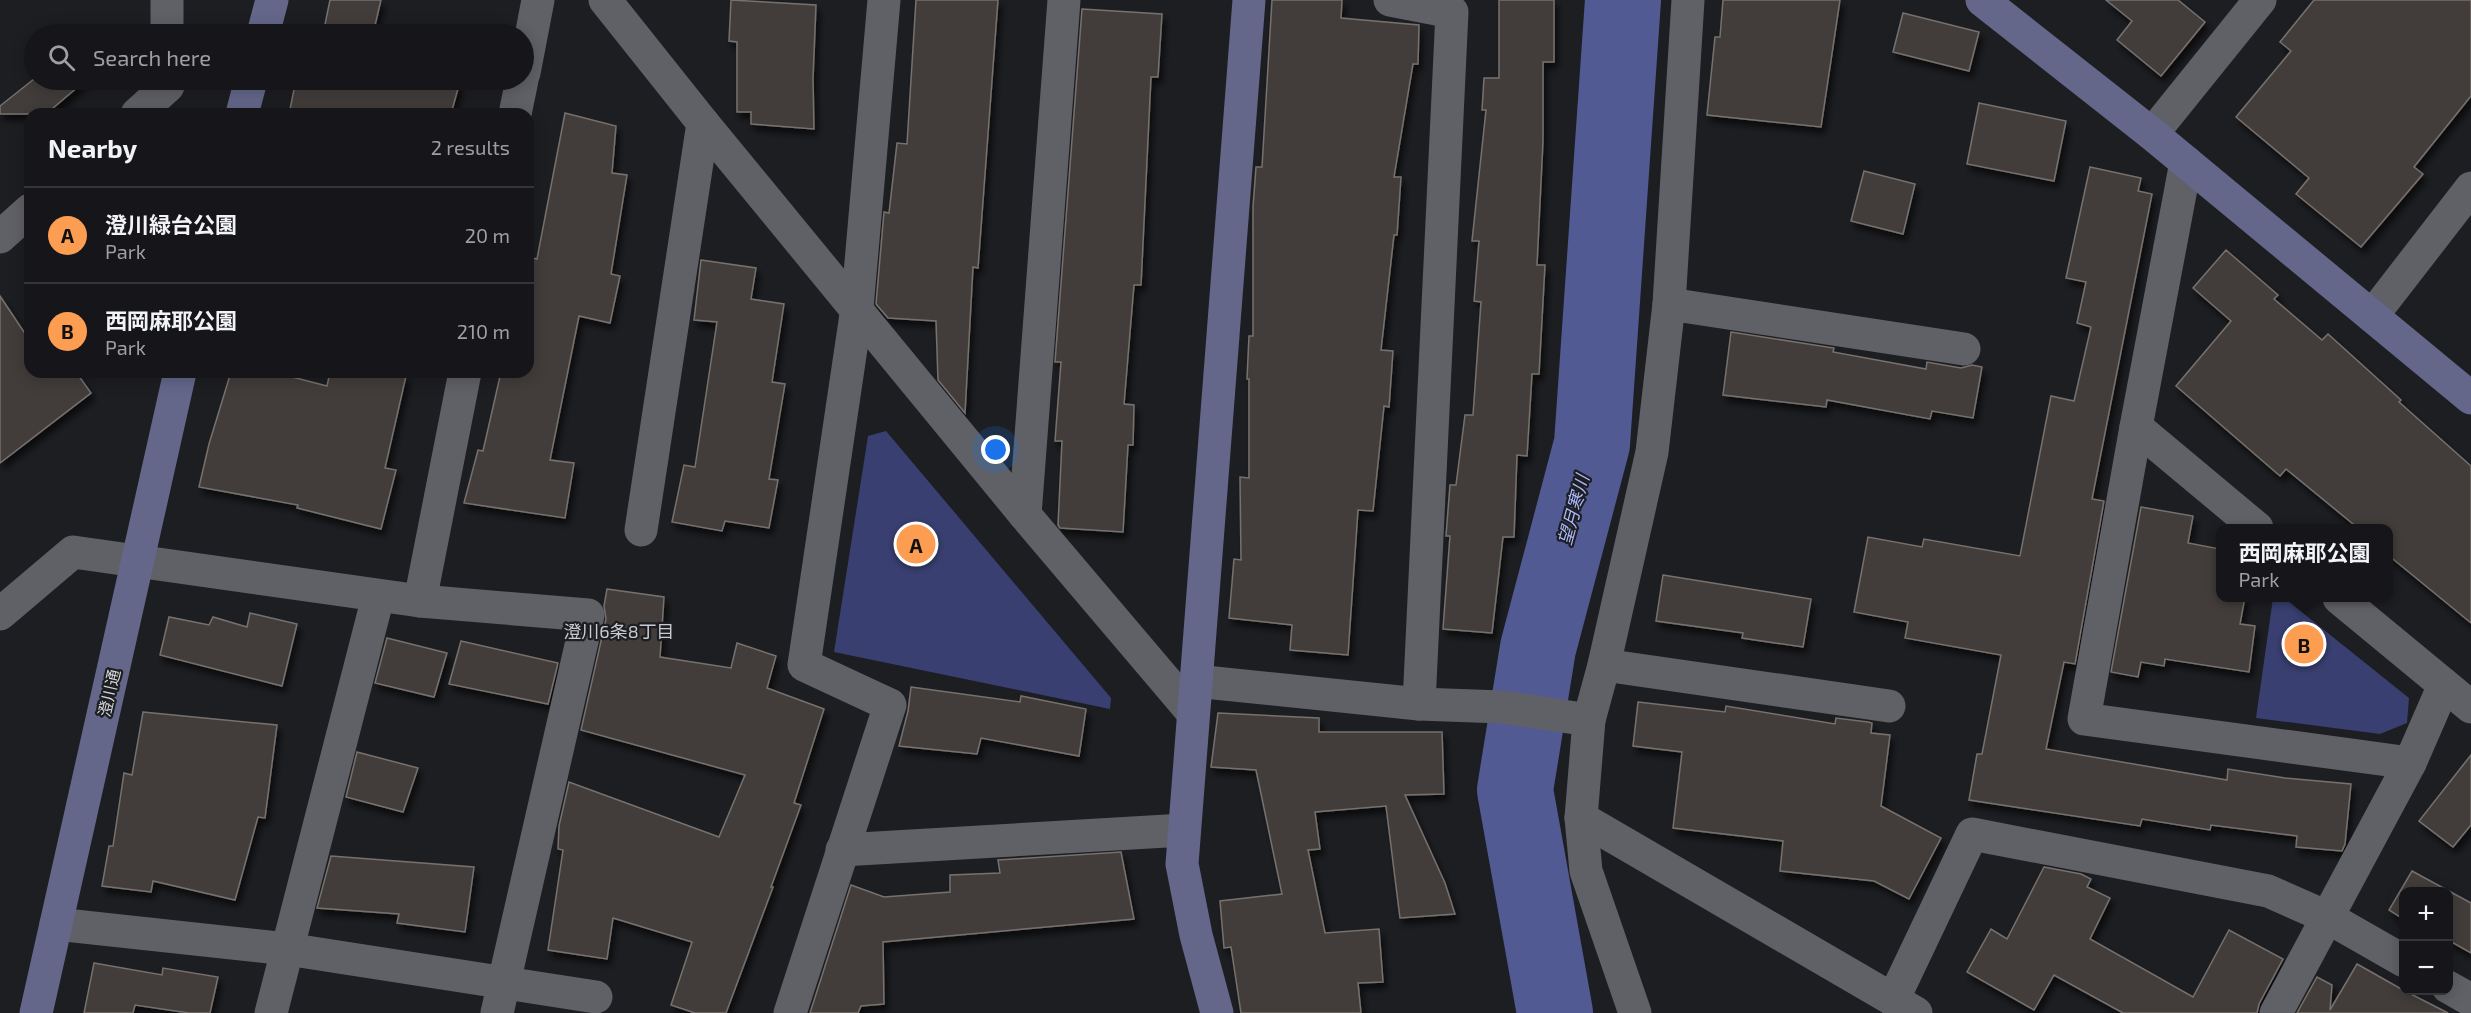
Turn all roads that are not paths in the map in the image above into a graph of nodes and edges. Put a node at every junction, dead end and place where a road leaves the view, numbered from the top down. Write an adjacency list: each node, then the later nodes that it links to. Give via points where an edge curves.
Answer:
1 (167, 0): 12 (street)
2 (272, 0): 13 (street)
3 (538, 0): 14 (street)
4 (605, 0): 21 (street)
5 (884, 0): 28 (street)
6 (1064, 0): 35 (street)
7 (1249, 0): 45 (street)
8 (1390, 0): 46 (street, via 1452,12)
9 (1688, 0): 27 (street)
10 (1982, 0): 22 (street)
11 (2260, 0): 22 (street)
12 (167, 24)
13 (266, 24)
14 (533, 24)
15 (248, 90): 19 (street)
16 (520, 90): 20 (street)
17 (168, 93): 18 (street)
18 (146, 108)
19 (244, 108)
20 (516, 108)
21 (703, 123): 28 (street); 37 (street)
22 (2152, 134): 23 (street)
23 (2186, 162): 29 (street); 34 (street)
24 (2471, 188): 29 (street)
25 (24, 215): 26 (street)
26 (0, 237)
27 (1669, 304): 30 (street); 43 (street, via 1652,452)
28 (857, 308): 35 (street); 53 (street, via 804,665 890,705)
29 (2372, 316): 33 (street)
30 (1964, 349)
31 (179, 378): 38 (street, 澄川通)
32 (464, 378): 40 (street)
33 (2471, 398)
34 (2136, 427): 36 (street); 50 (street, via 2084,719)
35 (1024, 515): 45 (street)
36 (2252, 524)
37 (641, 530)
38 (138, 562): 39 (street); 42 (street, via 73,552); 55 (street, 澄川通)
39 (378, 597): 40 (street); 56 (street)
40 (420, 601): 60 (street, via 588,615)
41 (2345, 602): 44 (street)
42 (0, 614)
43 (1604, 665): 47 (street); 49 (street)
44 (2444, 685): 48 (street); 50 (street)
45 (1194, 697): 46 (street); 52 (street)
46 (1419, 704): 49 (street, via 1502,707)
47 (1889, 706)
48 (2471, 707)
49 (1590, 720): 51 (street)
50 (2410, 763): 54 (street)
51 (1581, 818): 62 (street); 67 (street, via 1586,871)
52 (1184, 831): 53 (street); 66 (street, via 1182,864)
53 (842, 850): 65 (street)
54 (2327, 917): 57 (street); 62 (street, via 2268,891 1972,834); 68 (street)
55 (56, 924): 56 (street); 63 (street, 澄川通)
56 (286, 949): 60 (street); 64 (street)
57 (2399, 959)
58 (2453, 990): 61 (street)
59 (596, 997): 60 (street)
60 (501, 998)
61 (2471, 1000)
62 (1904, 1006)
63 (36, 1013)
64 (271, 1013)
65 (790, 1013)
66 (1217, 1013)
67 (1635, 1013)
68 (2276, 1013)

